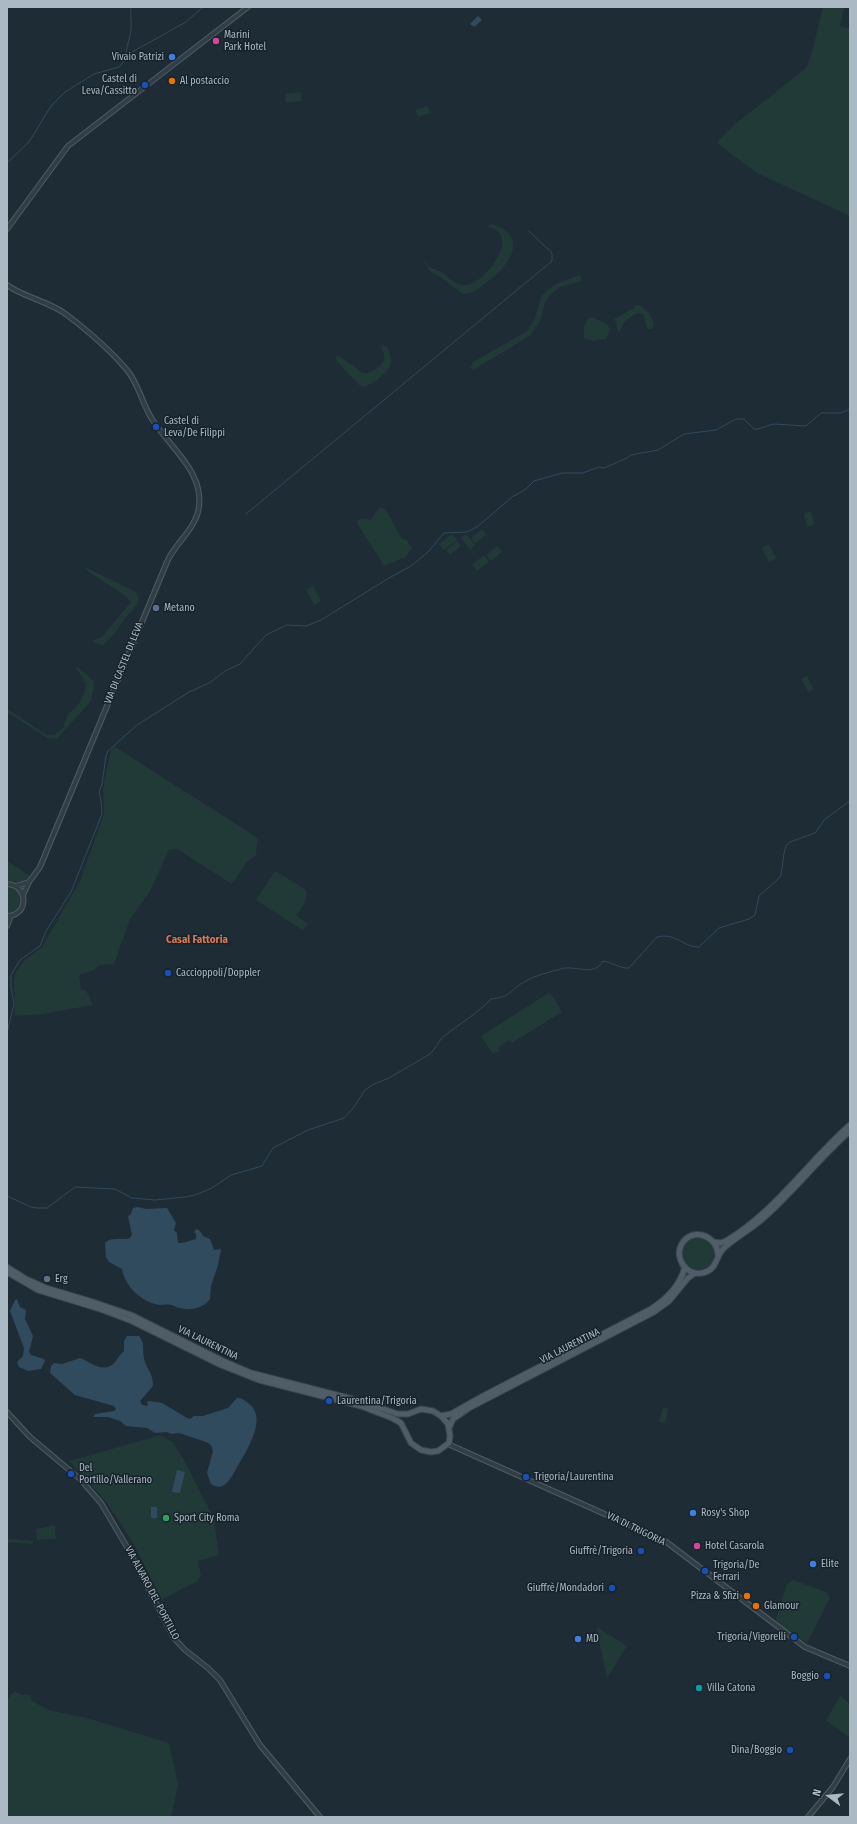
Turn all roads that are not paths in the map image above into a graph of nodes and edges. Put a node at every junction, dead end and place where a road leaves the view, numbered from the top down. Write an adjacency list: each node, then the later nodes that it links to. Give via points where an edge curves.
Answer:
1 (248, 7): 2 (street, via 68,146)
2 (7, 230)
3 (7, 285): 4 (street, VIA DI CASTEL DI LEVA, via 63,312 128,372 151,418 189,467 199,499 196,518 166,562 40,867)
4 (29, 882): 6 (street); 7 (street, VIA DI CASTEL DI LEVA)
5 (7, 884): 6 (street)
6 (16, 886): 7 (street)
7 (23, 895): 8 (street, VIA DI CASTEL DI LEVA, via 21,910)
8 (9, 916): 9 (street)
9 (7, 925)
10 (850, 1125): 12 (main road, via 754,1221 724,1242)
11 (850, 1131): 13 (main road, VIA LAURENTINA, via 770,1213 726,1246)
12 (714, 1242): 13 (main road); 15 (main road, via 701,1235 686,1239 679,1253)
13 (718, 1258): 17 (main road, VIA LAURENTINA, via 707,1272)
14 (7, 1267): 19 (main road, VIA LAURENTINA, via 46,1288 131,1315 223,1361 251,1372 398,1414)
15 (685, 1268): 17 (main road); 20 (main road, VIA LAURENTINA, via 673,1290 651,1309 451,1414)
16 (7, 1272): 21 (main road, VIA LAURENTINA, via 38,1290 132,1321 234,1371 366,1408 394,1418)
17 (695, 1273): 22 (main road, VIA LAURENTINA, via 669,1301 654,1312 469,1408 453,1419)
18 (7, 1412): 26 (street, VIA ALVARO DEL PORTILLO, via 30,1437 80,1479 98,1500 174,1638 220,1680 260,1745)
19 (408, 1414): 20 (main road, VIA LAURENTINA, via 421,1409); 21 (main road)
20 (442, 1416): 22 (main road)
21 (404, 1428): 23 (main road, VIA LAURENTINA, via 409,1442 421,1450 436,1451)
22 (450, 1428): 23 (main road)
23 (448, 1444): 24 (street, VIA DI TRIGORIA, via 665,1542 804,1646)
24 (850, 1666)
25 (850, 1759): 27 (street, via 833,1787)
26 (320, 1817)
27 (808, 1817)

